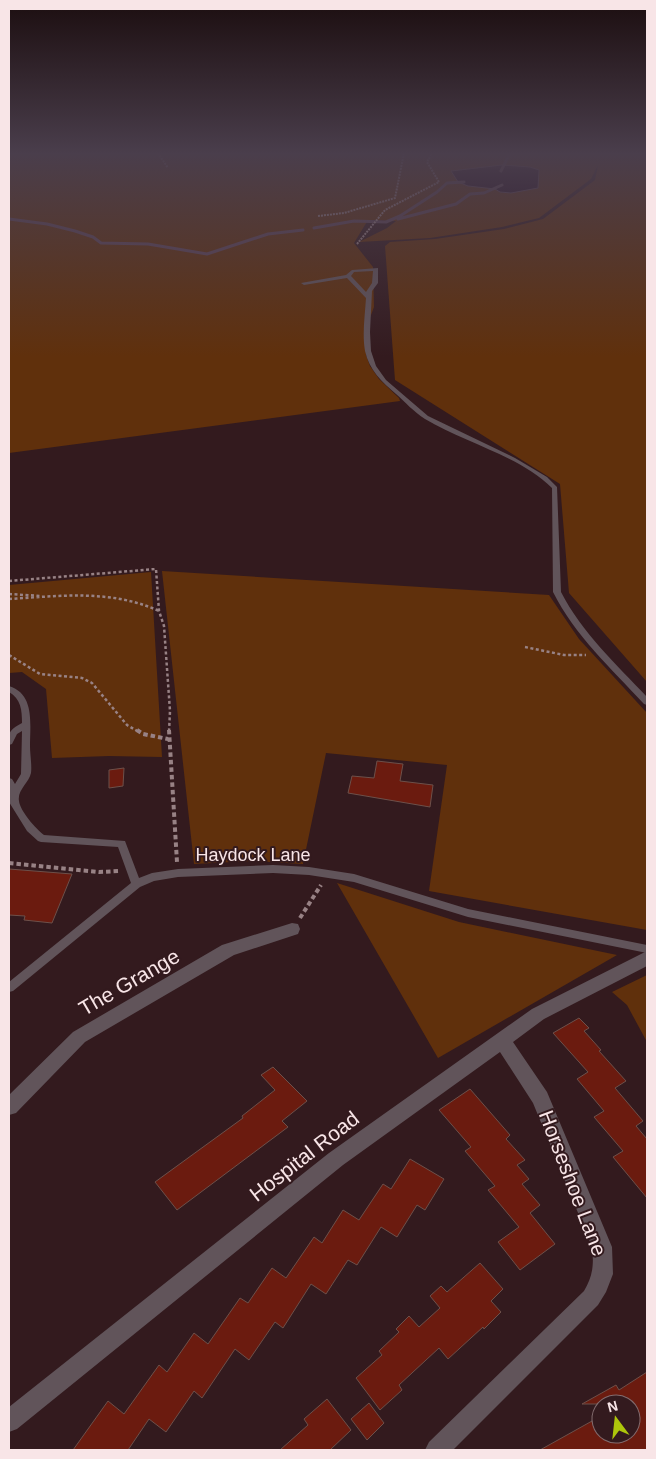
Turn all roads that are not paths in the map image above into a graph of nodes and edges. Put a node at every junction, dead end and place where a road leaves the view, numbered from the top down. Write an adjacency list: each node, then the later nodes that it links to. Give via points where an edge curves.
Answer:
1 (348, 276): 2 (lane); 3 (lane); 3 (lane, via 352,272 376,269 376,280 369,291)
2 (304, 283)
3 (369, 298): 5 (lane, via 368,351 373,366 384,381 426,417 513,459 545,478 555,488 557,592 588,638)
4 (9, 689): 6 (lane, via 25,703)
5 (647, 702)
6 (26, 724): 7 (lane, via 14,732); 9 (lane, via 26,774)
7 (9, 742)
8 (9, 781): 9 (lane)
9 (15, 793): 10 (lane, via 16,807 30,829 41,838 119,842)
10 (136, 884): 12 (lane, Haydock Lane, via 152,877 178,873 273,869 328,874 354,878 468,913); 14 (lane, Haydock Lane)
11 (292, 929): 16 (street, The Grange, via 228,950 79,1037)
12 (647, 949)
13 (647, 958): 15 (street, Hospital Road, via 538,1014)
14 (9, 988)
15 (502, 1040): 17 (street, Hospital Road, via 336,1159); 18 (street, Horseshoe Lane, via 540,1098 602,1247 605,1269 601,1284 591,1298)
16 (9, 1107)
17 (9, 1421)
18 (437, 1450)

